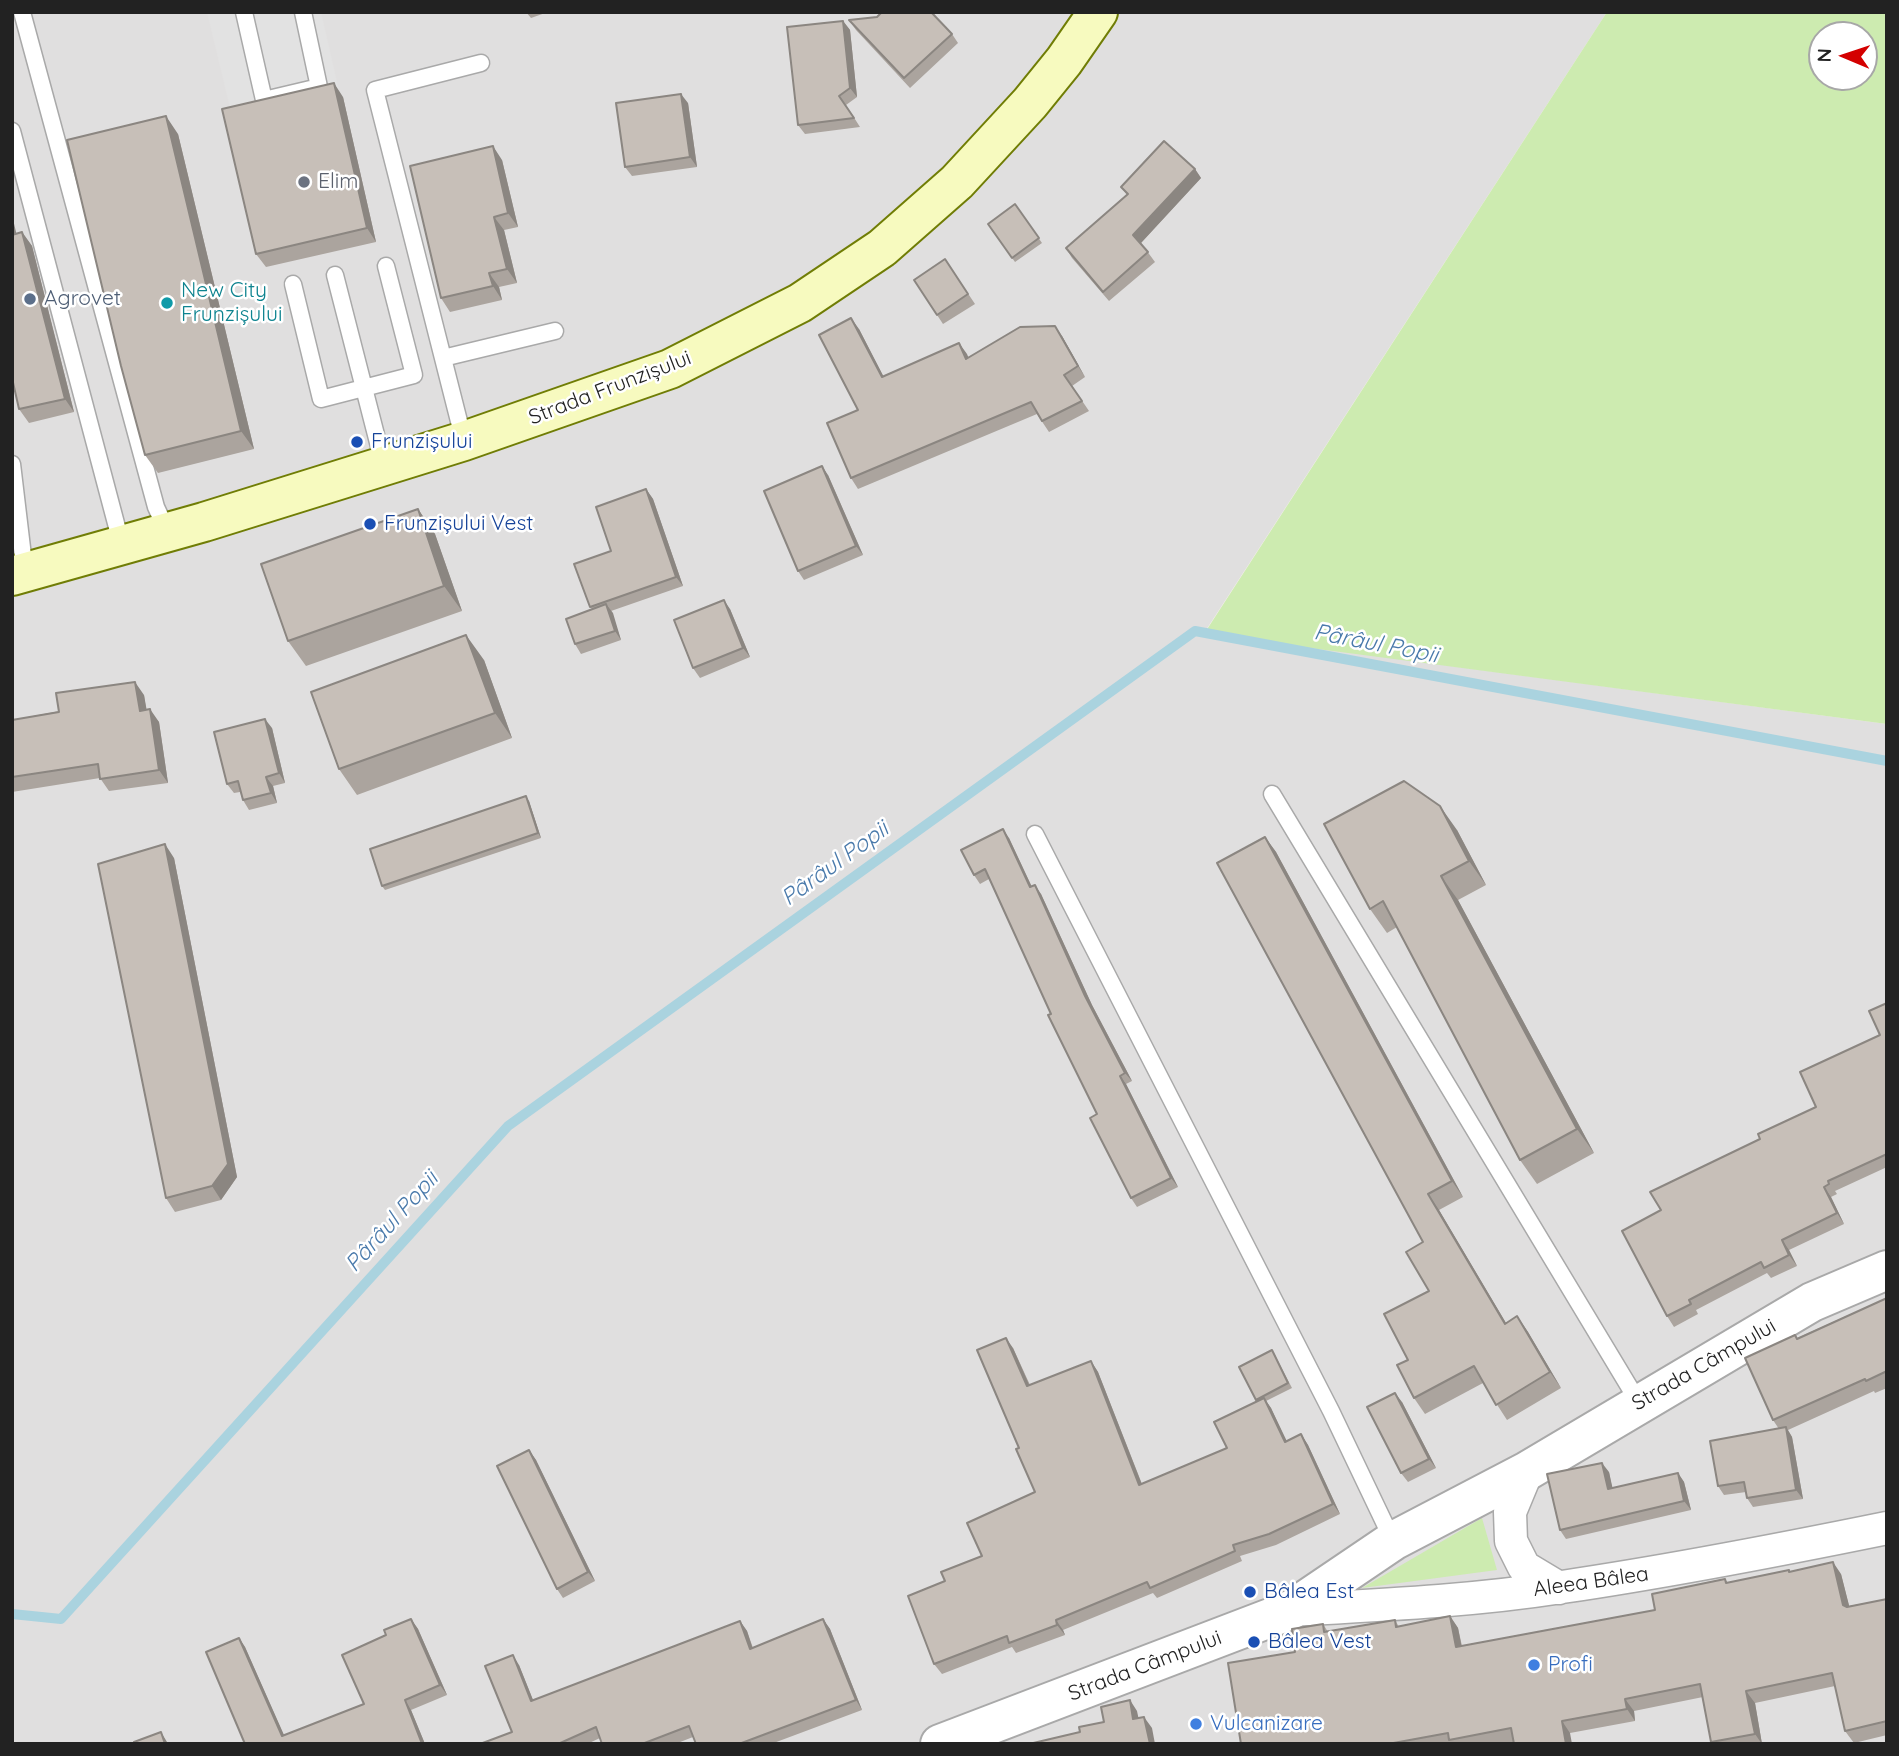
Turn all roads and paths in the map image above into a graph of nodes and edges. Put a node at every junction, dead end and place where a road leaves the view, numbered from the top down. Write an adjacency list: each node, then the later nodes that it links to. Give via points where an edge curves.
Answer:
1 (22, 12): 17 (lane, via 156,507)
2 (244, 12): 3 (lane, via 264,100 319,87)
3 (303, 12)
4 (1098, 12): 13 (main road, Strada Frunzișului, via 1064,61 995,143 872,255 800,303 670,369)
5 (481, 63): 11 (lane, via 374,90)
6 (12, 131): 18 (lane)
7 (386, 266): 12 (lane, via 414,376)
8 (335, 275): 12 (lane)
9 (293, 284): 12 (lane, via 321,399)
10 (555, 331): 11 (lane)
11 (443, 358): 13 (lane)
12 (365, 388): 15 (lane)
13 (464, 441): 15 (main road, Strada Frunzișului)
14 (12, 464): 16 (lane)
15 (384, 466): 17 (main road, Strada Frunzișului)
16 (15, 506): 19 (lane)
17 (168, 533): 18 (main road, Strada Frunzișului)
18 (121, 546): 19 (main road, Strada Frunzișului)
19 (19, 575)
20 (1272, 794): 23 (lane)
21 (1035, 834): 26 (lane)
22 (1887, 1270): 23 (street, Strada Câmpului, via 1812,1302)
23 (1639, 1404): 24 (street, Strada Câmpului)
24 (1527, 1471): 26 (street, Strada Câmpului); 27 (street, via 1510,1512 1511,1541 1524,1567)
25 (1887, 1528): 27 (street, Aleea Bâlea)
26 (1393, 1541): 28 (street, Strada Câmpului)
27 (1559, 1588): 28 (street, Aleea Bâlea)
28 (1291, 1610): 29 (street, Strada Câmpului)
29 (940, 1744)

